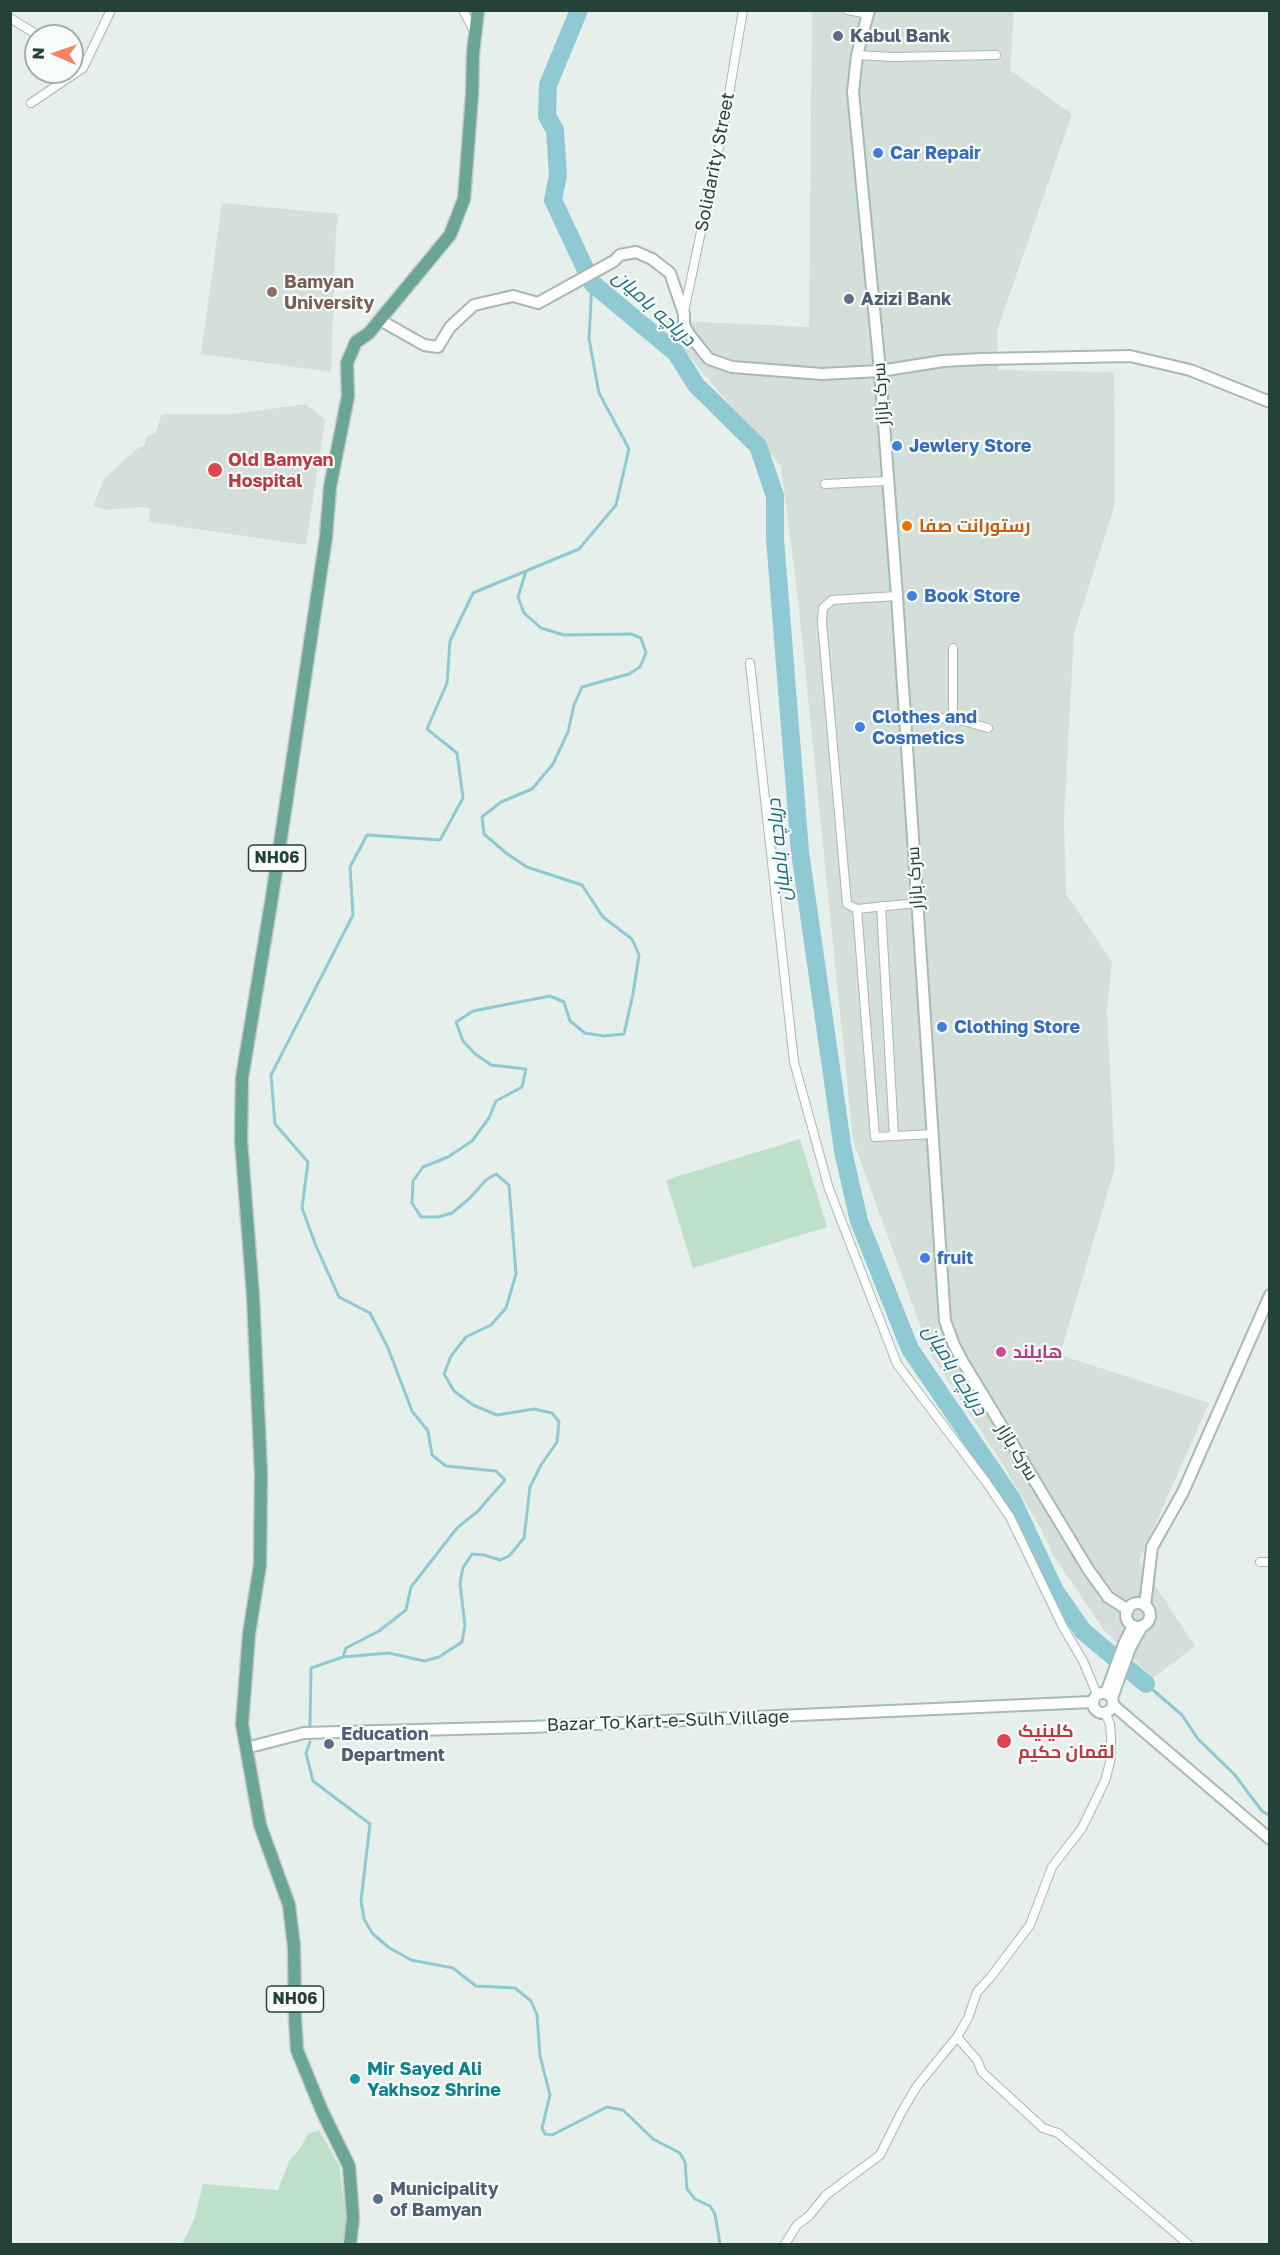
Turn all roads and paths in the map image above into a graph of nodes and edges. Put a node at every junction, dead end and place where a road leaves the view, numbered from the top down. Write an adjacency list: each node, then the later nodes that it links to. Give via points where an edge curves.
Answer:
1 (111, 10): 12 (street)
2 (463, 10): 9 (street)
3 (478, 10): 9 (main road, NH06)
4 (744, 10): 15 (street, Solidarity Street)
5 (847, 10): 6 (street)
6 (868, 12): 10 (main road, سرک بازار)
7 (10, 18): 8 (street)
8 (24, 27)
9 (475, 32): 16 (main road, NH06, via 464,199 450,235)
10 (857, 55): 11 (street); 17 (main road, سرک بازار, via 853,92)
11 (996, 55)
12 (84, 64)
13 (59, 84): 14 (street)
14 (31, 103)
15 (684, 314): 16 (main road, via 670,273 636,252 620,255 538,303 513,296 474,305 450,327 438,347 424,345); 17 (main road, via 689,334 709,359 732,367 822,374)
16 (380, 320): 39 (main road, NH06, via 356,342 347,363 348,396 330,487 324,548 242,1078 261,1474 260,1565 249,1634 242,1724)
17 (880, 371): 18 (main road, via 943,361 1130,357 1190,370); 19 (main road, سرک بازار)
18 (1269, 402)
19 (887, 481): 20 (street); 21 (main road, سرک بازار)
20 (825, 484)
21 (897, 597): 25 (main road, سرک بازار); 29 (street, via 832,600 823,608 847,904)
22 (952, 648): 24 (street)
23 (750, 663): 38 (street, via 794,1062 829,1190 897,1364 1010,1517 1063,1628)
24 (953, 718): 25 (street); 26 (street)
25 (904, 720): 27 (main road, سرک بازار)
26 (988, 728)
27 (916, 903): 28 (street); 30 (main road, سرک بازار)
28 (881, 906): 29 (street); 31 (street)
29 (857, 909): 31 (street, via 875,1137)
30 (933, 1134): 31 (street); 36 (main road, سرک بازار, via 945,1321 954,1345 1088,1569 1108,1598)
31 (894, 1136)
32 (1269, 1295): 35 (main road, via 1183,1492 1152,1547)
33 (1260, 1562): 34 (street)
34 (1269, 1562)
35 (1145, 1606): 36 (main road, via 1136,1604); 37 (main road, via 1149,1611 1147,1623)
36 (1128, 1610): 37 (main road, via 1127,1618)
37 (1137, 1626): 38 (main road)
38 (1104, 1701): 39 (main road, Bazar To Kart-e-Sulh Village, via 530,1727 304,1733); 40 (main road); 41 (street, via 1111,1736 1106,1781 1082,1828 1052,1867 1030,1925 977,1992)
39 (246, 1748): 42 (main road, NH06, via 260,1825 289,1905 297,2050 349,2166 353,2218)
40 (1269, 1839)
41 (957, 2037): 43 (street, via 917,2086 880,2155 826,2195 796,2225); 44 (street, via 982,2072 1043,2128 1058,2133)
42 (350, 2244)
43 (785, 2244)
44 (1188, 2244)

